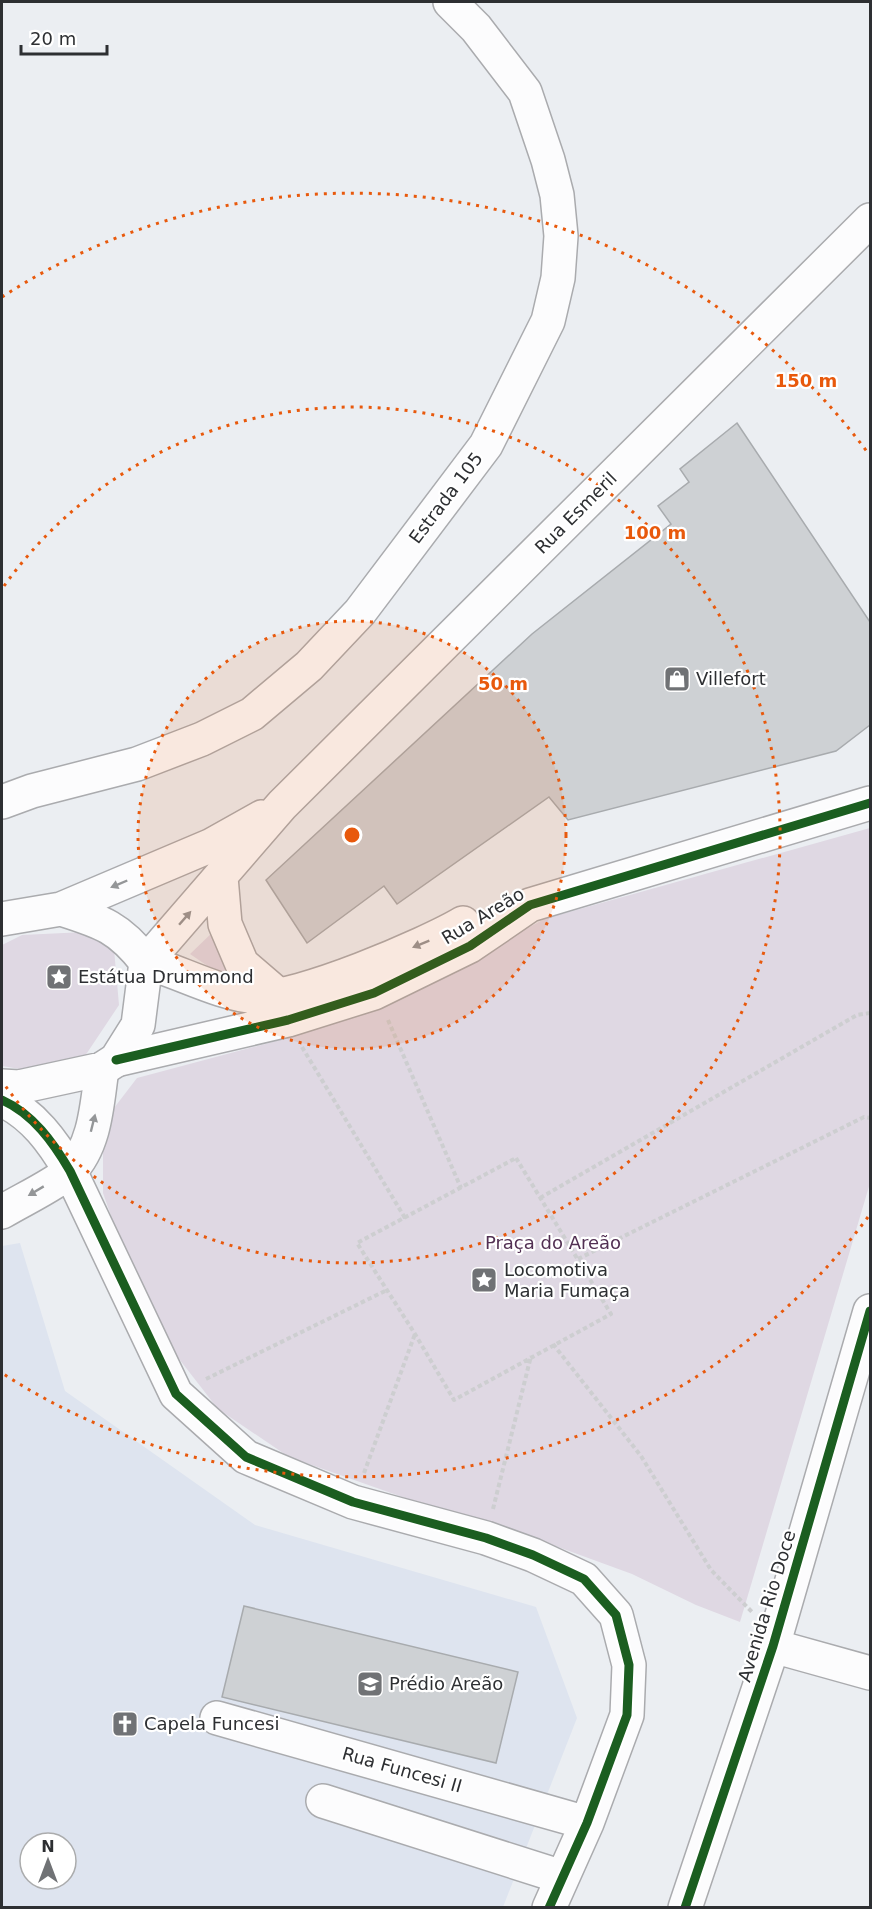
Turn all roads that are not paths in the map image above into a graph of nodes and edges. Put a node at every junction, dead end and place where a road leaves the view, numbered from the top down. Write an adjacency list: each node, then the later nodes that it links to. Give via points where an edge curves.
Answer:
1 (450, 2): 4 (street, Estrada 105, via 476,28 525,92 548,160 561,236 558,278 548,321 486,445 360,612 309,666 252,714 137,764)
2 (870, 220): 6 (street, Rua Esmeril)
3 (870, 789): 11 (street, Rua Areão, one-way to 11, via 519,888 443,935 331,980)
4 (2, 802)
5 (870, 803): 11 (street, Rua Areão, via 530,905 470,946 374,993)
6 (282, 805): 7 (street); 8 (street, one-way to 8, via 212,845)
7 (221, 878): 10 (street, one-way to 7); 11 (street, via 225,924 243,964)
8 (61, 909): 9 (street); 10 (street, via 128,938)
9 (2, 920)
10 (146, 962): 11 (street, via 222,991 258,997); 12 (street, via 138,1025)
11 (283, 1007): 12 (street, Rua Areão)
12 (109, 1064): 13 (street, Rua Areão, via 19,1087); 15 (street, one-way to 12, via 94,1124)
13 (2, 1086)
14 (2, 1100): 15 (street, via 20,1108 52,1140)
15 (70, 1171): 16 (street, one-way to 16); 22 (street, via 176,1394 246,1457 353,1502 486,1538 533,1555 584,1579 616,1615 629,1665 627,1715)
16 (2, 1212)
17 (870, 1311): 18 (street, Avenida Rio Doce)
18 (777, 1634): 19 (street); 25 (street, Avenida Rio Doce)
19 (870, 1674)
20 (217, 1718): 22 (street, Rua Funcesi II)
21 (323, 1801): 23 (street)
22 (587, 1823): 23 (street)
23 (562, 1877): 24 (street)
24 (549, 1908)
25 (685, 1908)

